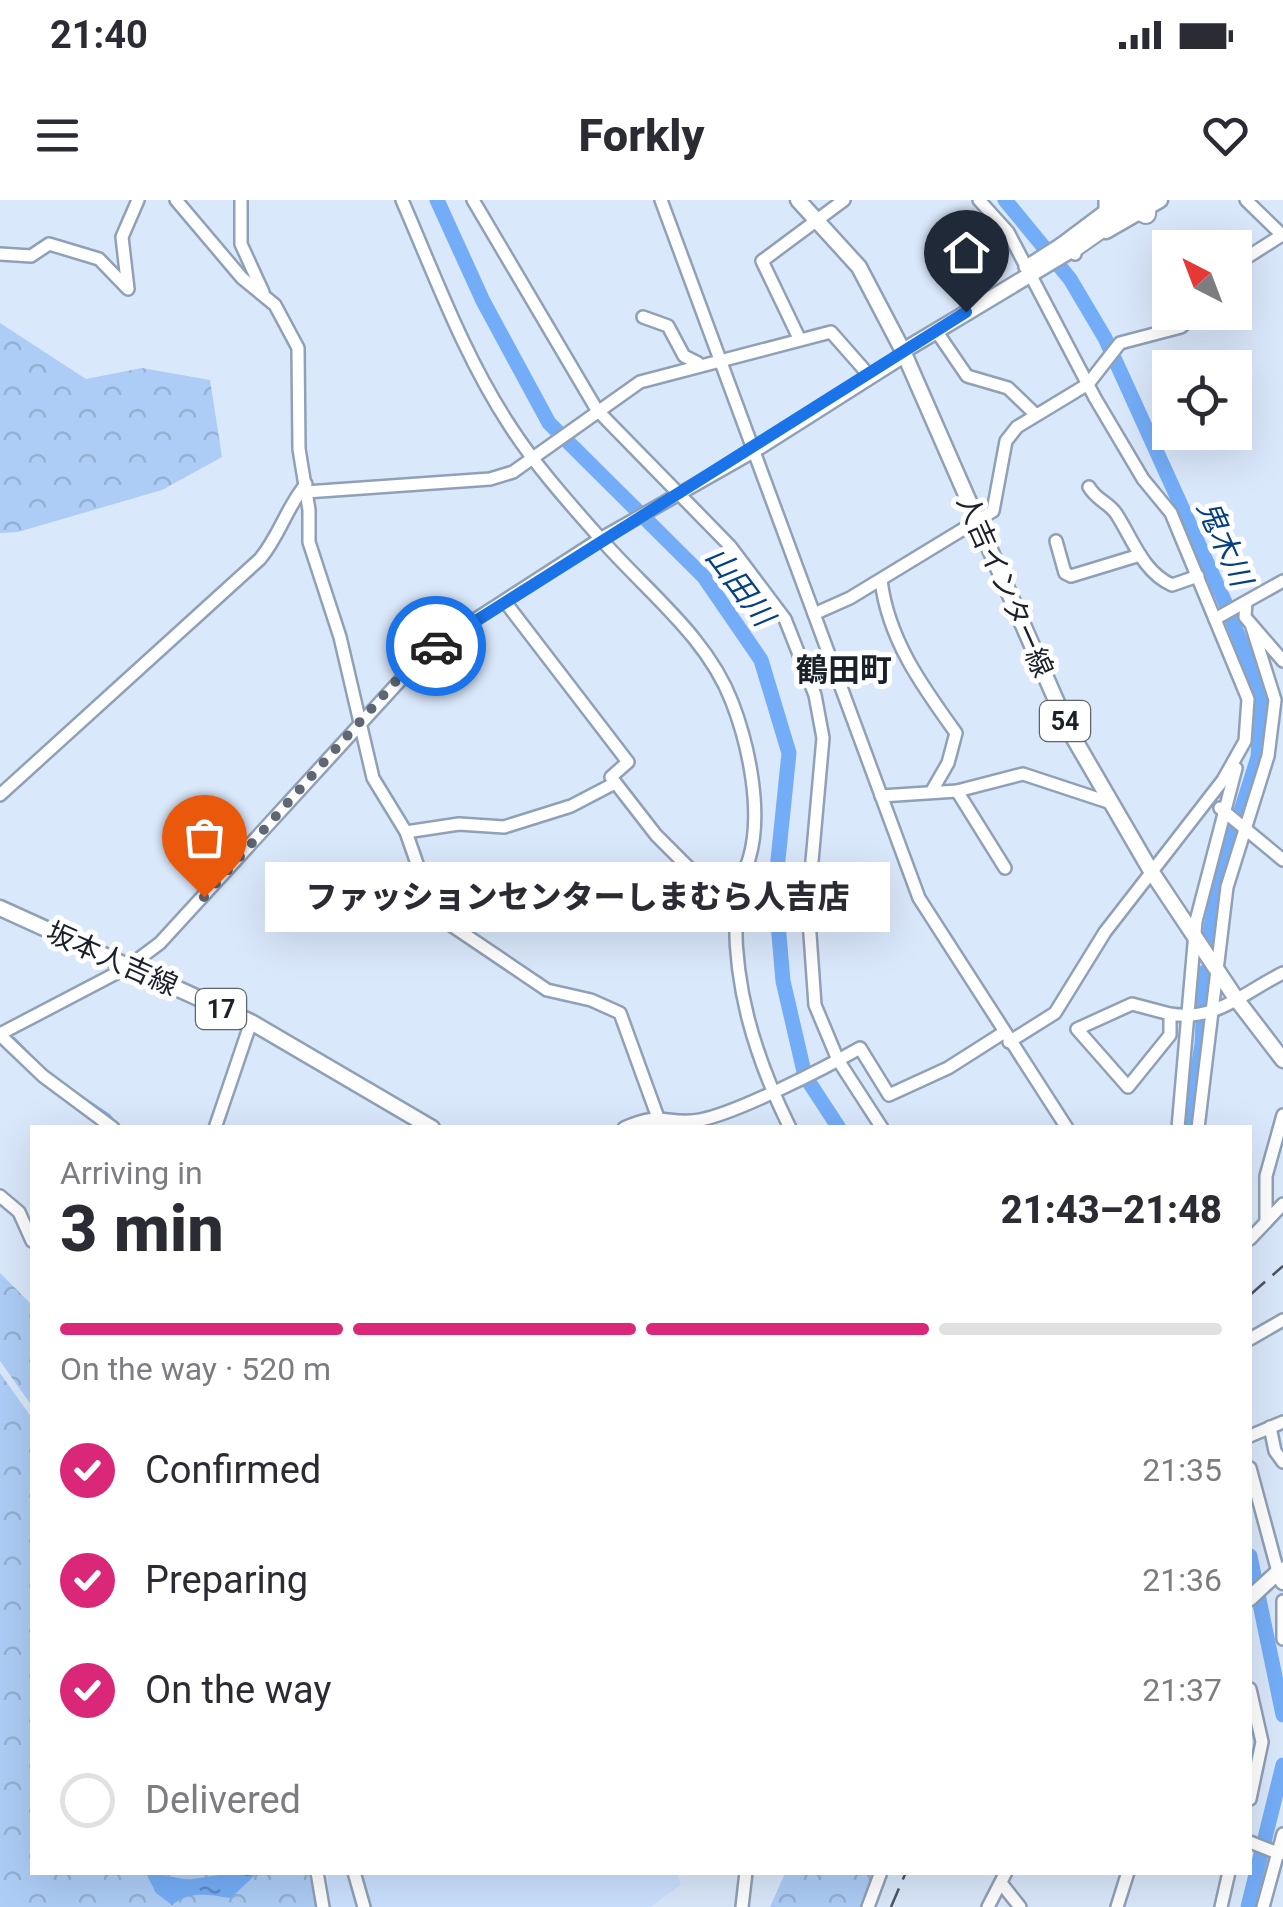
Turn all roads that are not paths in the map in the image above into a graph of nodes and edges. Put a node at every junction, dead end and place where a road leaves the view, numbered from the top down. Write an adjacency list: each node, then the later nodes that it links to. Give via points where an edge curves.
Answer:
1 (138, 200): 18 (street, via 122,237 128,289 88,254 49,244 31,256)
2 (176, 200): 21 (street, via 242,278)
3 (241, 200): 21 (street, via 241,244)
4 (402, 200): 34 (street, via 440,296 510,426)
5 (473, 200): 31 (street)
6 (661, 200): 27 (street)
7 (798, 200): 15 (main road, 人吉インター線)
8 (844, 200): 15 (street)
9 (1106, 200): 17 (street, via 1105,211)
10 (1120, 200): 14 (highway); 17 (highway, via 1112,221)
11 (1172, 200): 14 (street)
12 (1246, 200): 16 (street)
13 (986, 202): 20 (street)
14 (1148, 207): 17 (main road)
15 (819, 220): 25 (street, via 762,261); 26 (main road, 人吉インター線, via 859,267)
16 (1282, 235): 19 (street)
17 (1068, 252): 20 (main road)
18 (0, 254)
19 (1252, 254)
20 (1029, 274): 24 (main road); 26 (main road); 30 (street)
21 (263, 292): 36 (street, via 280,311 301,362 298,449)
22 (643, 317): 28 (street, via 668,326 684,356)
23 (1170, 330): 30 (street, via 1120,343)
24 (939, 336): 26 (main road); 32 (street, via 967,376 1008,388)
25 (798, 338): 27 (street); 29 (street, via 831,332)
26 (904, 353): 29 (street); 33 (street); 38 (main road, 人吉インター線 / 54)
27 (719, 358): 28 (street); 33 (street)
28 (698, 363): 31 (street, via 640,382)
29 (868, 374): 33 (street)
30 (1088, 384): 32 (street); 42 (street, via 1142,479 1164,500)
31 (594, 411): 34 (street); 37 (street)
32 (1034, 414): 38 (street, via 1006,441 993,511)
33 (753, 450): 37 (street); 47 (street)
34 (536, 454): 36 (street, via 490,480); 39 (street)
35 (1089, 487): 41 (street, via 1118,516)
36 (306, 488): 51 (street, via 308,542); 56 (street, via 289,504 276,540 260,559)
37 (675, 494): 39 (street); 79 (street, via 730,546 785,619 814,696 823,761 807,946 815,1004)
38 (976, 521): 43 (street); 59 (main road, 人吉インター線 / 54, via 1069,730)
39 (604, 537): 46 (street); 66 (street, via 717,669 733,704 748,758 752,832)
40 (1056, 541): 41 (street, via 1071,576)
41 (1140, 555): 42 (street, via 1172,585)
42 (1198, 576): 48 (street)
43 (881, 580): 47 (street); 54 (street, via 884,608 908,666 956,734)
44 (1283, 581): 45 (street)
45 (1246, 602): 48 (street); 49 (street)
46 (506, 603): 51 (street, via 428,650); 53 (street, via 628,762 611,777)
47 (814, 614): 57 (street)
48 (1215, 620): 52 (street, via 1248,699 1245,741)
49 (1252, 627): 50 (street); 61 (street, via 1275,700 1268,756)
50 (1283, 662)
51 (360, 721): 62 (street, via 373,778); 69 (street, via 190,914)
52 (1234, 761): 58 (street); 60 (street)
53 (615, 783): 62 (street, via 571,806 504,827 459,824); 66 (street, via 718,898)
54 (933, 789): 55 (street); 57 (street)
55 (957, 791): 59 (street, via 1022,774); 64 (street)
56 (0, 795)
57 (881, 796): 78 (street, via 919,898)
58 (1210, 799): 60 (street); 65 (street)
59 (1111, 803): 65 (main road, 人吉インター線 / 54)
60 (1224, 811): 61 (street); 68 (street)
61 (1242, 827): 63 (street); 70 (street)
62 (406, 832): 83 (street, via 429,898 445,921 547,990 620,1013)
63 (1283, 860)
64 (1005, 868)
65 (1151, 871): 68 (main road, 人吉インター線 / 54); 78 (street, via 1055,1012)
66 (736, 905): 81 (street, via 742,998)
67 (0, 908): 69 (main road, 坂本人吉線 / 17)
68 (1193, 936): 70 (main road, 人吉インター線 / 54); 75 (street)
69 (128, 967): 76 (main road, 坂本人吉線 / 17); 77 (street)
70 (1215, 969): 72 (main road, 人吉インター線 / 54); 73 (street)
71 (1283, 973): 72 (street)
72 (1237, 1000): 73 (street); 80 (main road, 人吉インター線 / 54)
73 (1214, 1013): 75 (street); 91 (street)
74 (1170, 1014): 74 (street, via 1170,1035 1128,1087 1077,1029 1132,1004); 75 (street)
75 (1189, 1017): 90 (street)
76 (251, 1022): 85 (street); 86 (main road, 坂本人吉線 / 17)
77 (0, 1034): 84 (street, via 42,1076)
78 (1006, 1038): 79 (street, via 889,1095 860,1048); 89 (street)
79 (838, 1060): 81 (street); 88 (street)
80 (1283, 1060)
81 (772, 1090): 83 (street, via 699,1120); 87 (street)
82 (1283, 1115): 94 (street, via 1266,1176)
83 (656, 1122)
84 (109, 1125)
85 (216, 1125)
86 (427, 1125)
87 (789, 1125)
88 (880, 1125)
89 (1065, 1125)
90 (1178, 1125)
91 (1198, 1125)
92 (0, 1196): 95 (street, via 19,1212)
93 (1283, 1204): 94 (street)
94 (1266, 1222): 96 (street)
95 (30, 1237)
96 (1252, 1238)
97 (1283, 1320): 98 (street)
98 (1252, 1338)
99 (1277, 1424): 100 (street); 101 (street, via 1274,1450)
100 (1252, 1435)
101 (1283, 1462)
102 (1252, 1475): 103 (street)
103 (1279, 1575): 104 (main road)
104 (1252, 1596)
105 (1283, 1601): 106 (street)
106 (1283, 1639)
107 (1252, 1698): 108 (street, via 1262,1742)
108 (1252, 1787)
109 (1283, 1834): 111 (street)
110 (1252, 1843): 111 (street)
111 (1277, 1852): 127 (street)
112 (318, 1875): 119 (street)
113 (355, 1875): 120 (street)
114 (746, 1875): 121 (street)
115 (880, 1875): 122 (street)
116 (1127, 1875): 125 (street)
117 (1228, 1875): 126 (street)
118 (1004, 1878): 123 (street); 124 (street)
119 (323, 1907)
120 (364, 1907)
121 (742, 1907)
122 (868, 1907)
123 (988, 1907)
124 (1020, 1907)
125 (1116, 1907)
126 (1221, 1907)
127 (1263, 1907)

